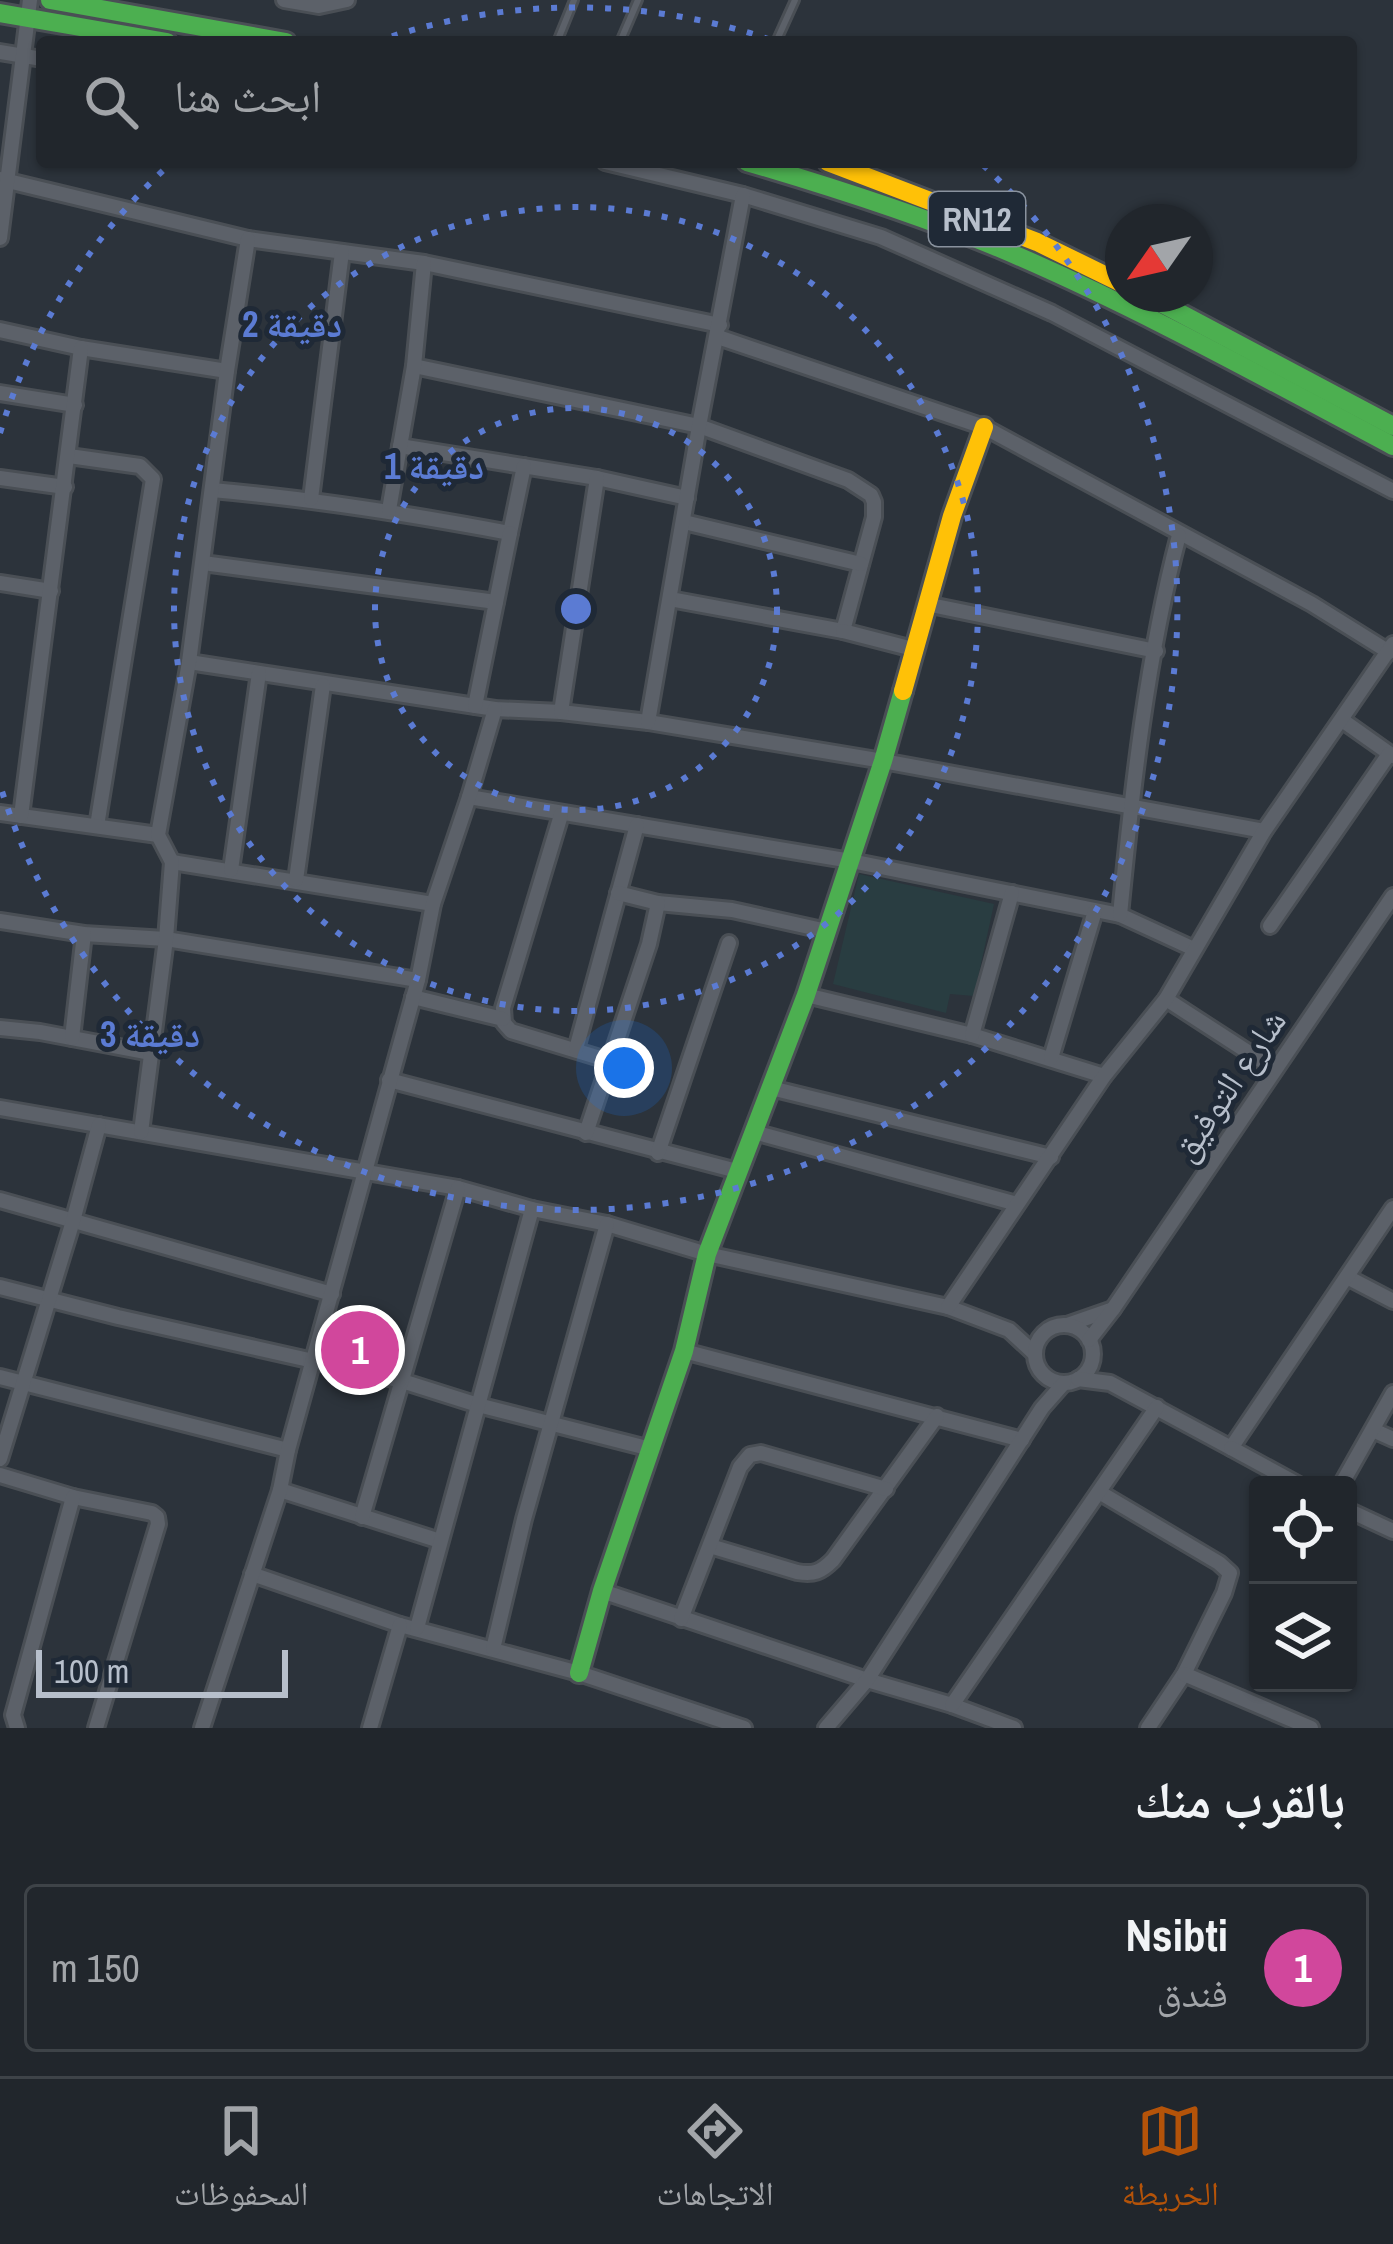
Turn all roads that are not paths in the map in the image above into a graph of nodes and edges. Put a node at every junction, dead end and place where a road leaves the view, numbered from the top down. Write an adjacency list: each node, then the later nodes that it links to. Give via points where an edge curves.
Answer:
1 (50, 0): 10 (main road)
2 (284, 0): 3 (street)
3 (347, 0)
4 (574, 0): 11 (lane)
5 (638, 0): 12 (lane)
6 (795, 0): 13 (lane)
7 (30, 9): 8 (main road); 9 (main road); 15 (street)
8 (0, 13)
9 (142, 36)
10 (252, 36)
11 (559, 36)
12 (623, 36)
13 (779, 36)
14 (0, 52): 15 (street)
15 (22, 56): 16 (street); 20 (street)
16 (36, 58)
17 (630, 168): 21 (street)
18 (766, 168): 39 (main road, RN12, via 1030,262)
19 (844, 168): 26 (main road, RN12)
20 (3, 179): 22 (street); 23 (street)
21 (743, 195): 29 (street); 46 (street, via 881,237 983,281)
22 (0, 238)
23 (248, 239): 24 (street); 32 (street)
24 (342, 252): 25 (street); 48 (street)
25 (424, 263): 29 (street); 31 (street)
26 (1105, 275)
27 (1178, 312): 36 (main road)
28 (0, 330): 30 (street)
29 (719, 331): 35 (street); 37 (street)
30 (81, 348): 32 (street); 34 (street)
31 (414, 366): 35 (street); 38 (street)
32 (226, 371): 45 (street)
33 (0, 393): 34 (street)
34 (75, 405): 40 (street)
35 (699, 426): 47 (street); 54 (street, via 871,495 874,517)
36 (1393, 426)
37 (984, 427): 52 (street); 59 (main road)
38 (400, 446): 41 (street); 49 (street)
39 (1393, 446)
40 (69, 456): 44 (street); 80 (street, via 140,466 152,479)
41 (524, 466): 43 (street); 51 (street)
42 (0, 478): 44 (street)
43 (597, 478): 47 (street); 69 (street)
44 (65, 487): 56 (street)
45 (212, 490): 48 (street); 53 (street)
46 (1393, 491)
47 (687, 498): 50 (street)
48 (311, 499): 49 (street)
49 (389, 510): 51 (street)
50 (684, 522): 54 (street); 57 (street)
51 (509, 533): 58 (street)
52 (1179, 535): 61 (street); 63 (street)
53 (203, 563): 58 (street); 64 (street)
54 (861, 564): 60 (street)
55 (0, 583): 56 (street)
56 (51, 591): 78 (street)
57 (670, 599): 60 (street); 71 (street)
58 (496, 602): 67 (street)
59 (926, 604): 62 (main road); 63 (street)
60 (843, 631): 62 (street)
61 (1391, 648): 70 (street)
62 (913, 649): 73 (main road)
63 (1156, 651): 75 (street)
64 (189, 662): 65 (street); 82 (street)
65 (259, 674): 66 (street); 85 (street)
66 (323, 685): 67 (street); 86 (street)
67 (475, 706): 68 (street)
68 (495, 710): 69 (street); 74 (street)
69 (561, 712): 71 (street)
70 (1342, 720): 72 (street); 81 (street)
71 (648, 722): 73 (street)
72 (1391, 755): 96 (street)
73 (883, 761): 75 (street); 83 (main road)
74 (469, 797): 77 (street); 91 (street)
75 (1130, 805): 81 (street); 93 (street)
76 (0, 813): 78 (street)
77 (561, 814): 79 (street); 107 (street)
78 (21, 816): 80 (street)
79 (637, 825): 83 (street); 87 (street)
80 (97, 826): 82 (street)
81 (1264, 831): 102 (street)
82 (158, 835): 84 (street)
83 (850, 861): 88 (street); 98 (main road)
84 (172, 862): 85 (street); 100 (street)
85 (232, 870): 86 (street)
86 (296, 880): 91 (street)
87 (618, 893): 90 (street); 111 (street)
88 (1012, 893): 92 (street); 109 (street)
89 (1393, 896): 95 (street, شارع التوفيق)
90 (658, 903): 98 (street); 114 (street)
91 (433, 904): 103 (street)
92 (1095, 911): 93 (street); 113 (street)
93 (1120, 915): 102 (street)
94 (0, 921): 99 (street)
95 (1377, 922): 97 (street); 115 (street, شارع التوفيق)
96 (1270, 926)
97 (1393, 930)
98 (827, 932): 104 (main road)
99 (84, 934): 100 (street); 110 (street)
100 (166, 939): 103 (street); 112 (street)
101 (729, 943): 124 (street)
102 (1194, 949): 106 (street)
103 (418, 980): 105 (street)
104 (806, 995): 109 (street); 118 (main road)
105 (413, 997): 107 (street); 117 (street)
106 (1166, 999): 115 (street); 116 (street)
107 (503, 1019): 111 (street, via 511,1031)
108 (0, 1028): 110 (street)
109 (972, 1035): 113 (street)
110 (72, 1038): 112 (street)
111 (576, 1049): 114 (street)
112 (151, 1053): 121 (street)
113 (1052, 1058): 116 (street)
114 (610, 1061): 123 (street)
115 (1274, 1070): 142 (street, شارع التوفيق)
116 (1104, 1076): 125 (street)
117 (389, 1080): 123 (street); 126 (street)
118 (771, 1088): 122 (main road); 125 (street)
119 (0, 1108): 120 (street)
120 (99, 1125): 121 (street); 133 (street)
121 (141, 1132): 126 (street)
122 (754, 1132): 127 (main road); 130 (street)
123 (586, 1133): 124 (street)
124 (658, 1153): 127 (street)
125 (1051, 1156): 130 (street)
126 (364, 1170): 128 (street); 138 (street)
127 (737, 1171): 135 (main road)
128 (458, 1188): 132 (street); 150 (street)
129 (0, 1200): 133 (street)
130 (1018, 1204): 141 (street)
131 (1393, 1208): 136 (street)
132 (532, 1209): 134 (street); 155 (street)
133 (74, 1221): 138 (street); 139 (street)
134 (607, 1224): 135 (street); 159 (street)
135 (707, 1254): 141 (street); 146 (main road)
136 (1346, 1277): 140 (street); 164 (street)
137 (0, 1287): 139 (street)
138 (332, 1294): 147 (street)
139 (49, 1299): 147 (street); 153 (street)
140 (1393, 1301)
141 (949, 1307): 144 (street)
142 (1113, 1309): 143 (street); 145 (street, شارع التوفيق)
143 (1058, 1327): 144 (street); 145 (street, via 1079,1330); 148 (street, via 1040,1339)
144 (1009, 1330): 148 (street)
145 (1091, 1347): 151 (street, via 1089,1369); 152 (street)
146 (684, 1351): 158 (street); 165 (main road)
147 (314, 1360): 150 (street); 166 (street)
148 (1037, 1361): 151 (street, via 1049,1379); 157 (street)
149 (0, 1377): 153 (street)
150 (401, 1381): 155 (street); 176 (street)
151 (1071, 1381): 152 (street); 157 (street)
152 (1110, 1383): 156 (street)
153 (23, 1384): 161 (street); 166 (street)
154 (1393, 1394): 160 (street)
155 (478, 1405): 159 (street); 178 (street)
156 (1157, 1407): 164 (street); 173 (street)
157 (1042, 1408): 163 (street)
158 (937, 1416): 163 (street); 171 (street)
159 (551, 1423): 165 (street); 185 (street)
160 (1373, 1430): 162 (street); 170 (street)
161 (4, 1432): 167 (street)
162 (1393, 1439)
163 (1022, 1440): 188 (street)
164 (1231, 1448): 169 (street)
165 (651, 1449): 181 (main road)
166 (288, 1450): 172 (street)
167 (0, 1459)
168 (0, 1475): 174 (street)
169 (1282, 1476)
170 (1346, 1476)
171 (886, 1489): 179 (street, via 816,1573); 179 (street, via 750,1455)
172 (280, 1490): 176 (street); 180 (street)
173 (1099, 1492): 187 (street, via 1230,1573); 189 (street)
174 (73, 1497): 190 (street, via 13,1715); 191 (street, via 158,1520)
175 (1357, 1514): 177 (street)
176 (362, 1517): 178 (street)
177 (1393, 1531)
178 (440, 1540): 184 (street)
179 (710, 1546): 182 (street)
180 (252, 1574): 183 (street); 192 (street)
181 (602, 1592): 182 (street); 186 (main road)
182 (681, 1619): 188 (street)
183 (400, 1625): 184 (street); 193 (street)
184 (416, 1628): 185 (street)
185 (493, 1649): 186 (street)
186 (579, 1673): 194 (street)
187 (1184, 1674): 197 (street); 198 (street)
188 (867, 1680): 189 (street); 195 (street)
189 (952, 1706): 196 (street)
190 (17, 1728)
191 (96, 1728)
192 (202, 1728)
193 (370, 1728)
194 (743, 1728)
195 (826, 1728)
196 (1014, 1728)
197 (1148, 1728)
198 (1311, 1728)

